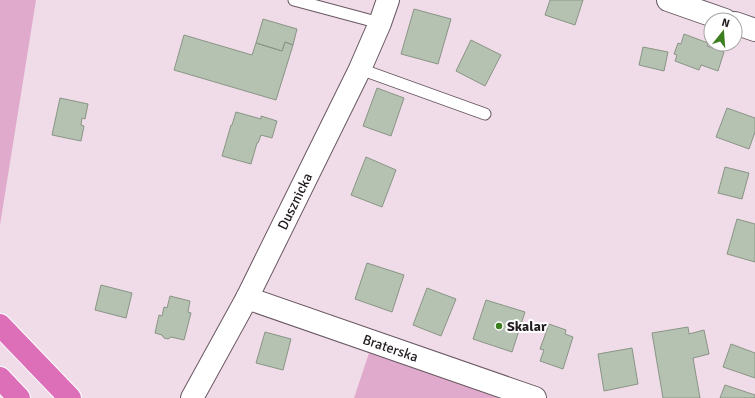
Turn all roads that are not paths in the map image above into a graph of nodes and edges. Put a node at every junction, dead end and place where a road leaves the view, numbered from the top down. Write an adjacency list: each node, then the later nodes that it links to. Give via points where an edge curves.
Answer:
1 (294, 0): 5 (lane)
2 (388, 0): 5 (street, Dusznicka)
3 (668, 0): 4 (street)
4 (703, 12)
5 (380, 23): 8 (street, Dusznicka)
6 (743, 26): 7 (street)
7 (755, 30)
8 (360, 69): 9 (lane); 10 (street, Dusznicka)
9 (485, 114)
10 (247, 298): 15 (street, Dusznicka); 16 (street, Braterska)
11 (0, 325): 14 (highway)
12 (0, 378): 13 (highway)
13 (19, 398)
14 (70, 398)
15 (192, 398)
16 (535, 398)

